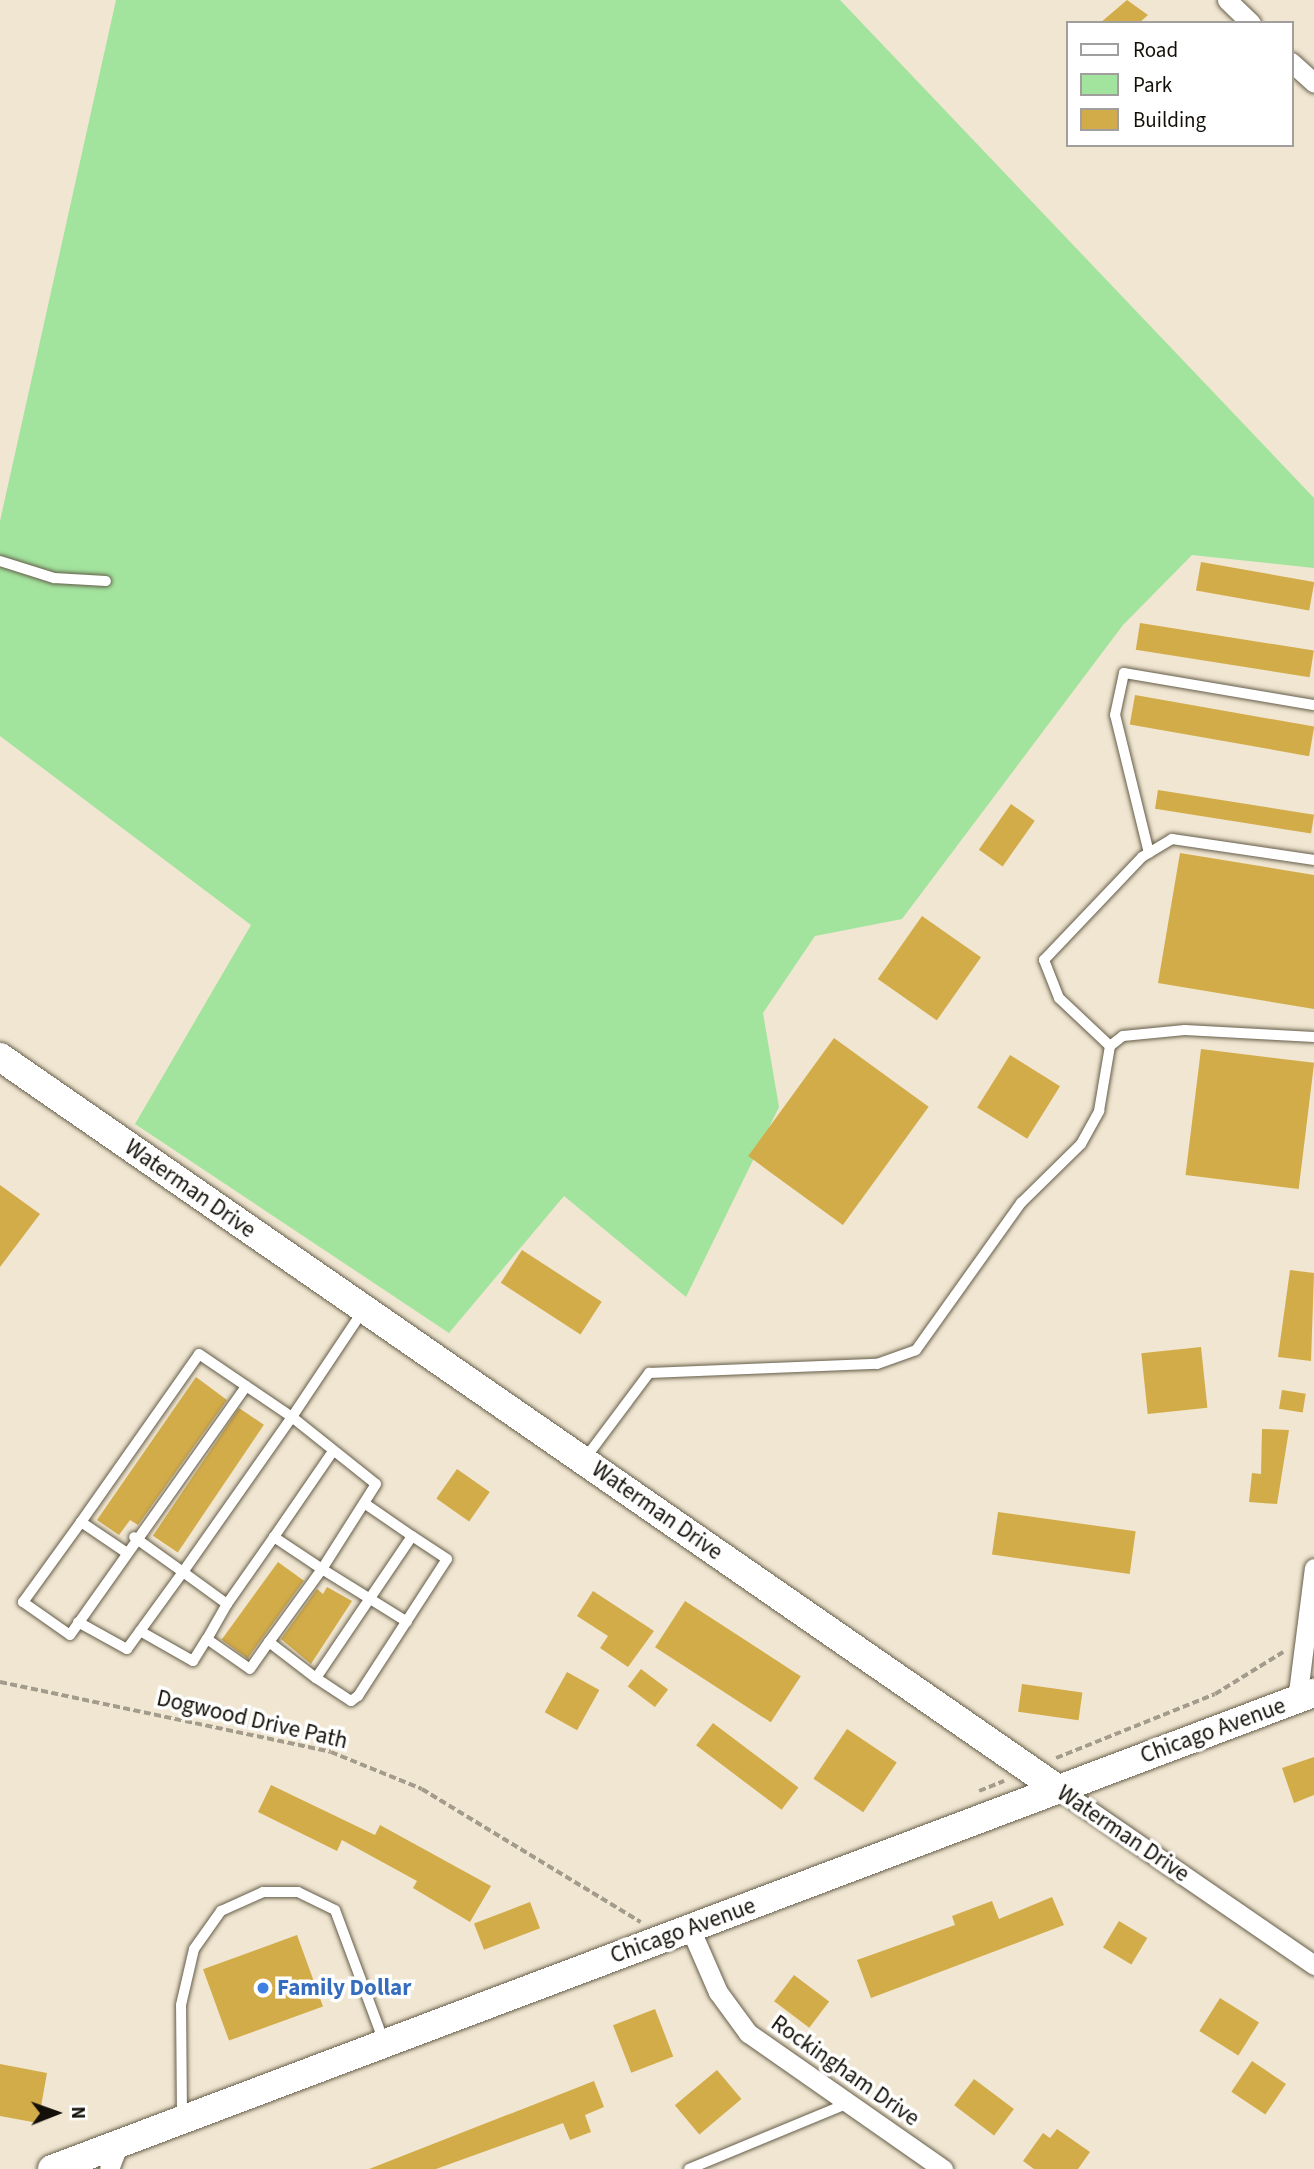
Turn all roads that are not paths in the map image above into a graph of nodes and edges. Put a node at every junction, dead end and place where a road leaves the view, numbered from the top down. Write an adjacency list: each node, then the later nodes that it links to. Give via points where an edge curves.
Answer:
1 (1227, 0): 2 (street)
2 (1249, 21)
3 (1293, 64): 4 (street)
4 (1314, 83)
5 (0, 561): 6 (lane, via 54,578)
6 (106, 581)
7 (1314, 705): 8 (lane, via 1124,673 1115,716)
8 (1149, 853): 9 (lane, via 1172,839); 11 (lane, via 1044,960 1059,998)
9 (1314, 860)
10 (1314, 1037): 11 (lane, via 1185,1030 1123,1036)
11 (1110, 1046): 17 (lane, via 1099,1111 1082,1144 1021,1203 916,1350 877,1364 649,1373)
12 (0, 1057): 13 (street, Waterman Drive)
13 (364, 1308): 15 (lane); 17 (street, Waterman Drive)
14 (246, 1386): 15 (lane); 19 (lane, via 199,1354); 21 (lane)
15 (292, 1417): 16 (lane); 26 (lane)
16 (333, 1451): 18 (lane, via 376,1484); 22 (lane)
17 (584, 1460): 36 (street, Waterman Drive)
18 (364, 1503): 20 (lane); 25 (lane)
19 (81, 1522): 23 (lane); 29 (lane, via 23,1602 69,1635)
20 (412, 1536): 27 (lane); 30 (lane, via 447,1559)
21 (135, 1537): 23 (lane); 26 (lane)
22 (274, 1537): 25 (lane); 28 (lane)
23 (124, 1550): 29 (lane)
24 (1314, 1568): 35 (street)
25 (322, 1569): 27 (lane); 33 (lane)
26 (183, 1572): 28 (lane); 31 (lane)
27 (370, 1599): 30 (lane); 34 (lane)
28 (227, 1604): 32 (lane)
29 (78, 1622): 31 (lane, via 127,1649)
30 (407, 1622): 34 (lane, via 351,1701)
31 (140, 1631): 32 (lane, via 193,1661)
32 (208, 1639): 33 (lane, via 250,1669)
33 (269, 1642): 34 (lane)
34 (316, 1678)
35 (1305, 1697): 36 (street, Chicago Avenue)
36 (1058, 1789): 37 (street, Chicago Avenue); 38 (street, Waterman Drive)
37 (677, 1932): 39 (street, Chicago Avenue); 40 (street, Rockingham Drive, via 748,2033)
38 (1314, 1965)
39 (385, 2045): 41 (street, Chicago Avenue); 41 (lane, via 335,1910 298,1892 262,1892 221,1911 194,1949 181,2005)
40 (848, 2103): 44 (lane); 45 (street, Rockingham Drive)
41 (182, 2120): 42 (street, Chicago Avenue)
42 (113, 2157): 43 (street, Chicago Avenue)
43 (52, 2169)
44 (689, 2169)
45 (943, 2169)

